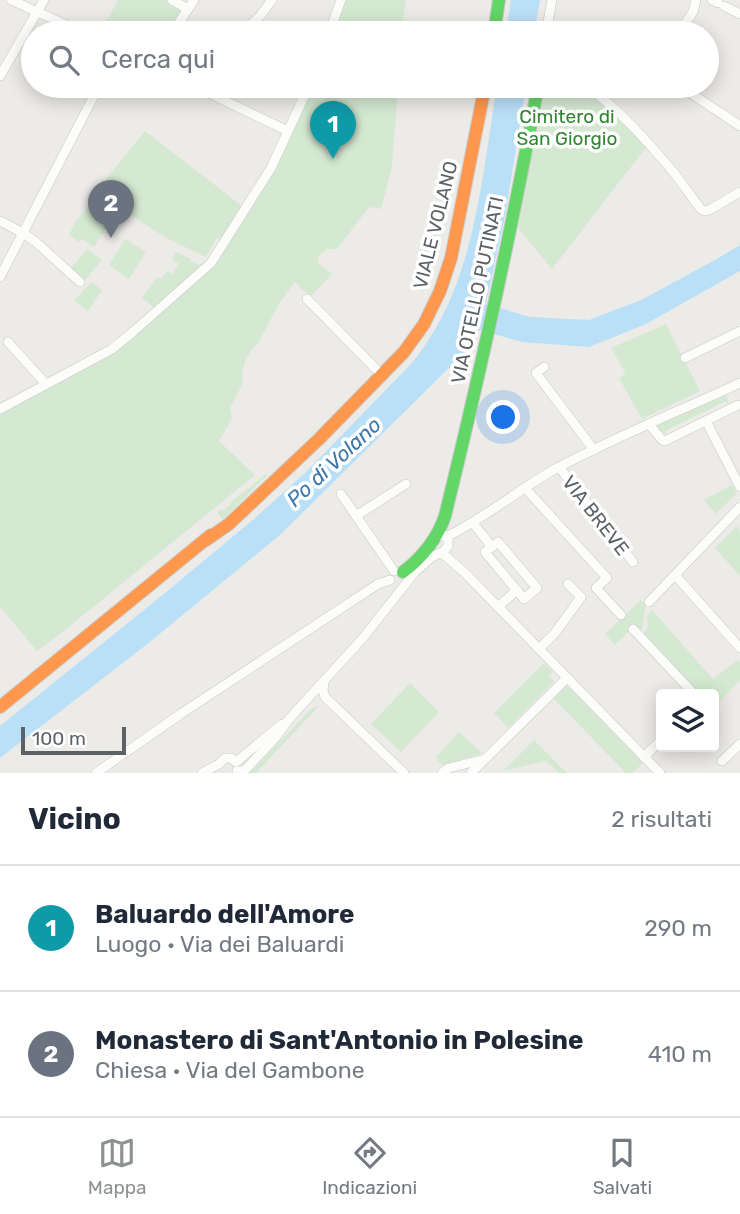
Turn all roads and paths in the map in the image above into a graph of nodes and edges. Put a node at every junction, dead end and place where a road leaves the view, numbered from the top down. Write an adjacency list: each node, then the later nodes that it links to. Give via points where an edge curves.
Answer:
1 (12, 0): 11 (street)
2 (44, 0): 11 (street)
3 (172, 0): 10 (street)
4 (272, 0): 16 (street)
5 (341, 0): 17 (street)
6 (499, 0): 18 (main road)
7 (552, 0): 19 (street)
8 (696, 0): 20 (street)
9 (718, 3): 12 (street)
10 (191, 4): 15 (street)
11 (38, 11): 13 (street); 14 (street)
12 (740, 14)
13 (32, 21)
14 (59, 21)
15 (180, 21)
16 (255, 21)
17 (333, 21)
18 (496, 21)
19 (549, 21)
20 (687, 21)
21 (21, 40): 22 (street)
22 (0, 76)
23 (93, 98): 34 (street)
24 (221, 98): 31 (street)
25 (303, 98): 31 (street)
26 (483, 98): 42 (main road, VIALE VOLANO, via 443,285 417,335)
27 (536, 98): 56 (main road, VIA OTELLO PUTINATI, via 511,231)
28 (602, 98): 32 (street, via 677,176 701,209 709,210)
29 (698, 98): 30 (street)
30 (740, 127)
31 (288, 131): 44 (street, via 265,179 211,263 118,344)
32 (740, 192)
33 (0, 221): 34 (street)
34 (23, 233): 35 (street); 36 (street)
35 (0, 277)
36 (80, 282)
37 (307, 299): 42 (street)
38 (740, 331): 40 (street)
39 (8, 342): 44 (street)
40 (685, 358)
41 (544, 367): 50 (street, via 536,373)
42 (382, 375): 77 (main road, VIALE VOLANO, via 229,524)
43 (740, 383): 45 (street)
44 (46, 384): 47 (street)
45 (730, 388): 46 (street); 49 (street)
46 (739, 407): 48 (street)
47 (0, 409)
48 (706, 421): 49 (street, via 665,441); 53 (street)
49 (649, 425): 50 (street)
50 (594, 450): 51 (street)
51 (559, 467): 54 (street); 62 (street, VIA BREVE)
52 (406, 484): 58 (street)
53 (740, 487)
54 (525, 488): 59 (street); 69 (street, via 607,578 596,588)
55 (341, 494): 58 (street)
56 (449, 500): 59 (street, via 452,525 459,529); 60 (main road, VIA OTELLO PUTINATI)
57 (740, 507): 63 (street)
58 (356, 516): 64 (street)
59 (469, 525): 60 (street); 61 (street)
60 (442, 543): 64 (main road, VIA OTELLO PUTINATI); 68 (street)
61 (492, 547): 66 (street, via 485,552); 66 (street, via 498,541 537,588 524,599)
62 (633, 562)
63 (676, 575): 67 (street); 71 (street)
64 (398, 580): 74 (street, via 388,604); 86 (street, VIA OTELLO PUTINATI, via 378,584)
65 (568, 584): 72 (street, via 581,597)
66 (517, 590): 68 (street)
67 (649, 602)
68 (498, 607): 72 (street)
69 (621, 615)
70 (633, 629): 75 (street)
71 (740, 648)
72 (539, 649): 73 (street)
73 (567, 678): 81 (street); 82 (street)
74 (325, 680): 76 (street); 78 (street)
75 (689, 689)
76 (325, 697): 78 (street); 88 (street)
77 (0, 707)
78 (291, 716): 85 (street)
79 (740, 744): 83 (street)
80 (656, 745): 82 (street)
81 (491, 753): 89 (street); 90 (street)
82 (644, 757): 91 (street)
83 (722, 761)
84 (220, 768): 85 (street, via 225,758 231,758); 87 (street)
85 (236, 769)
86 (96, 773)
87 (202, 773)
88 (404, 773)
89 (442, 773)
90 (471, 773)
91 (660, 773)

